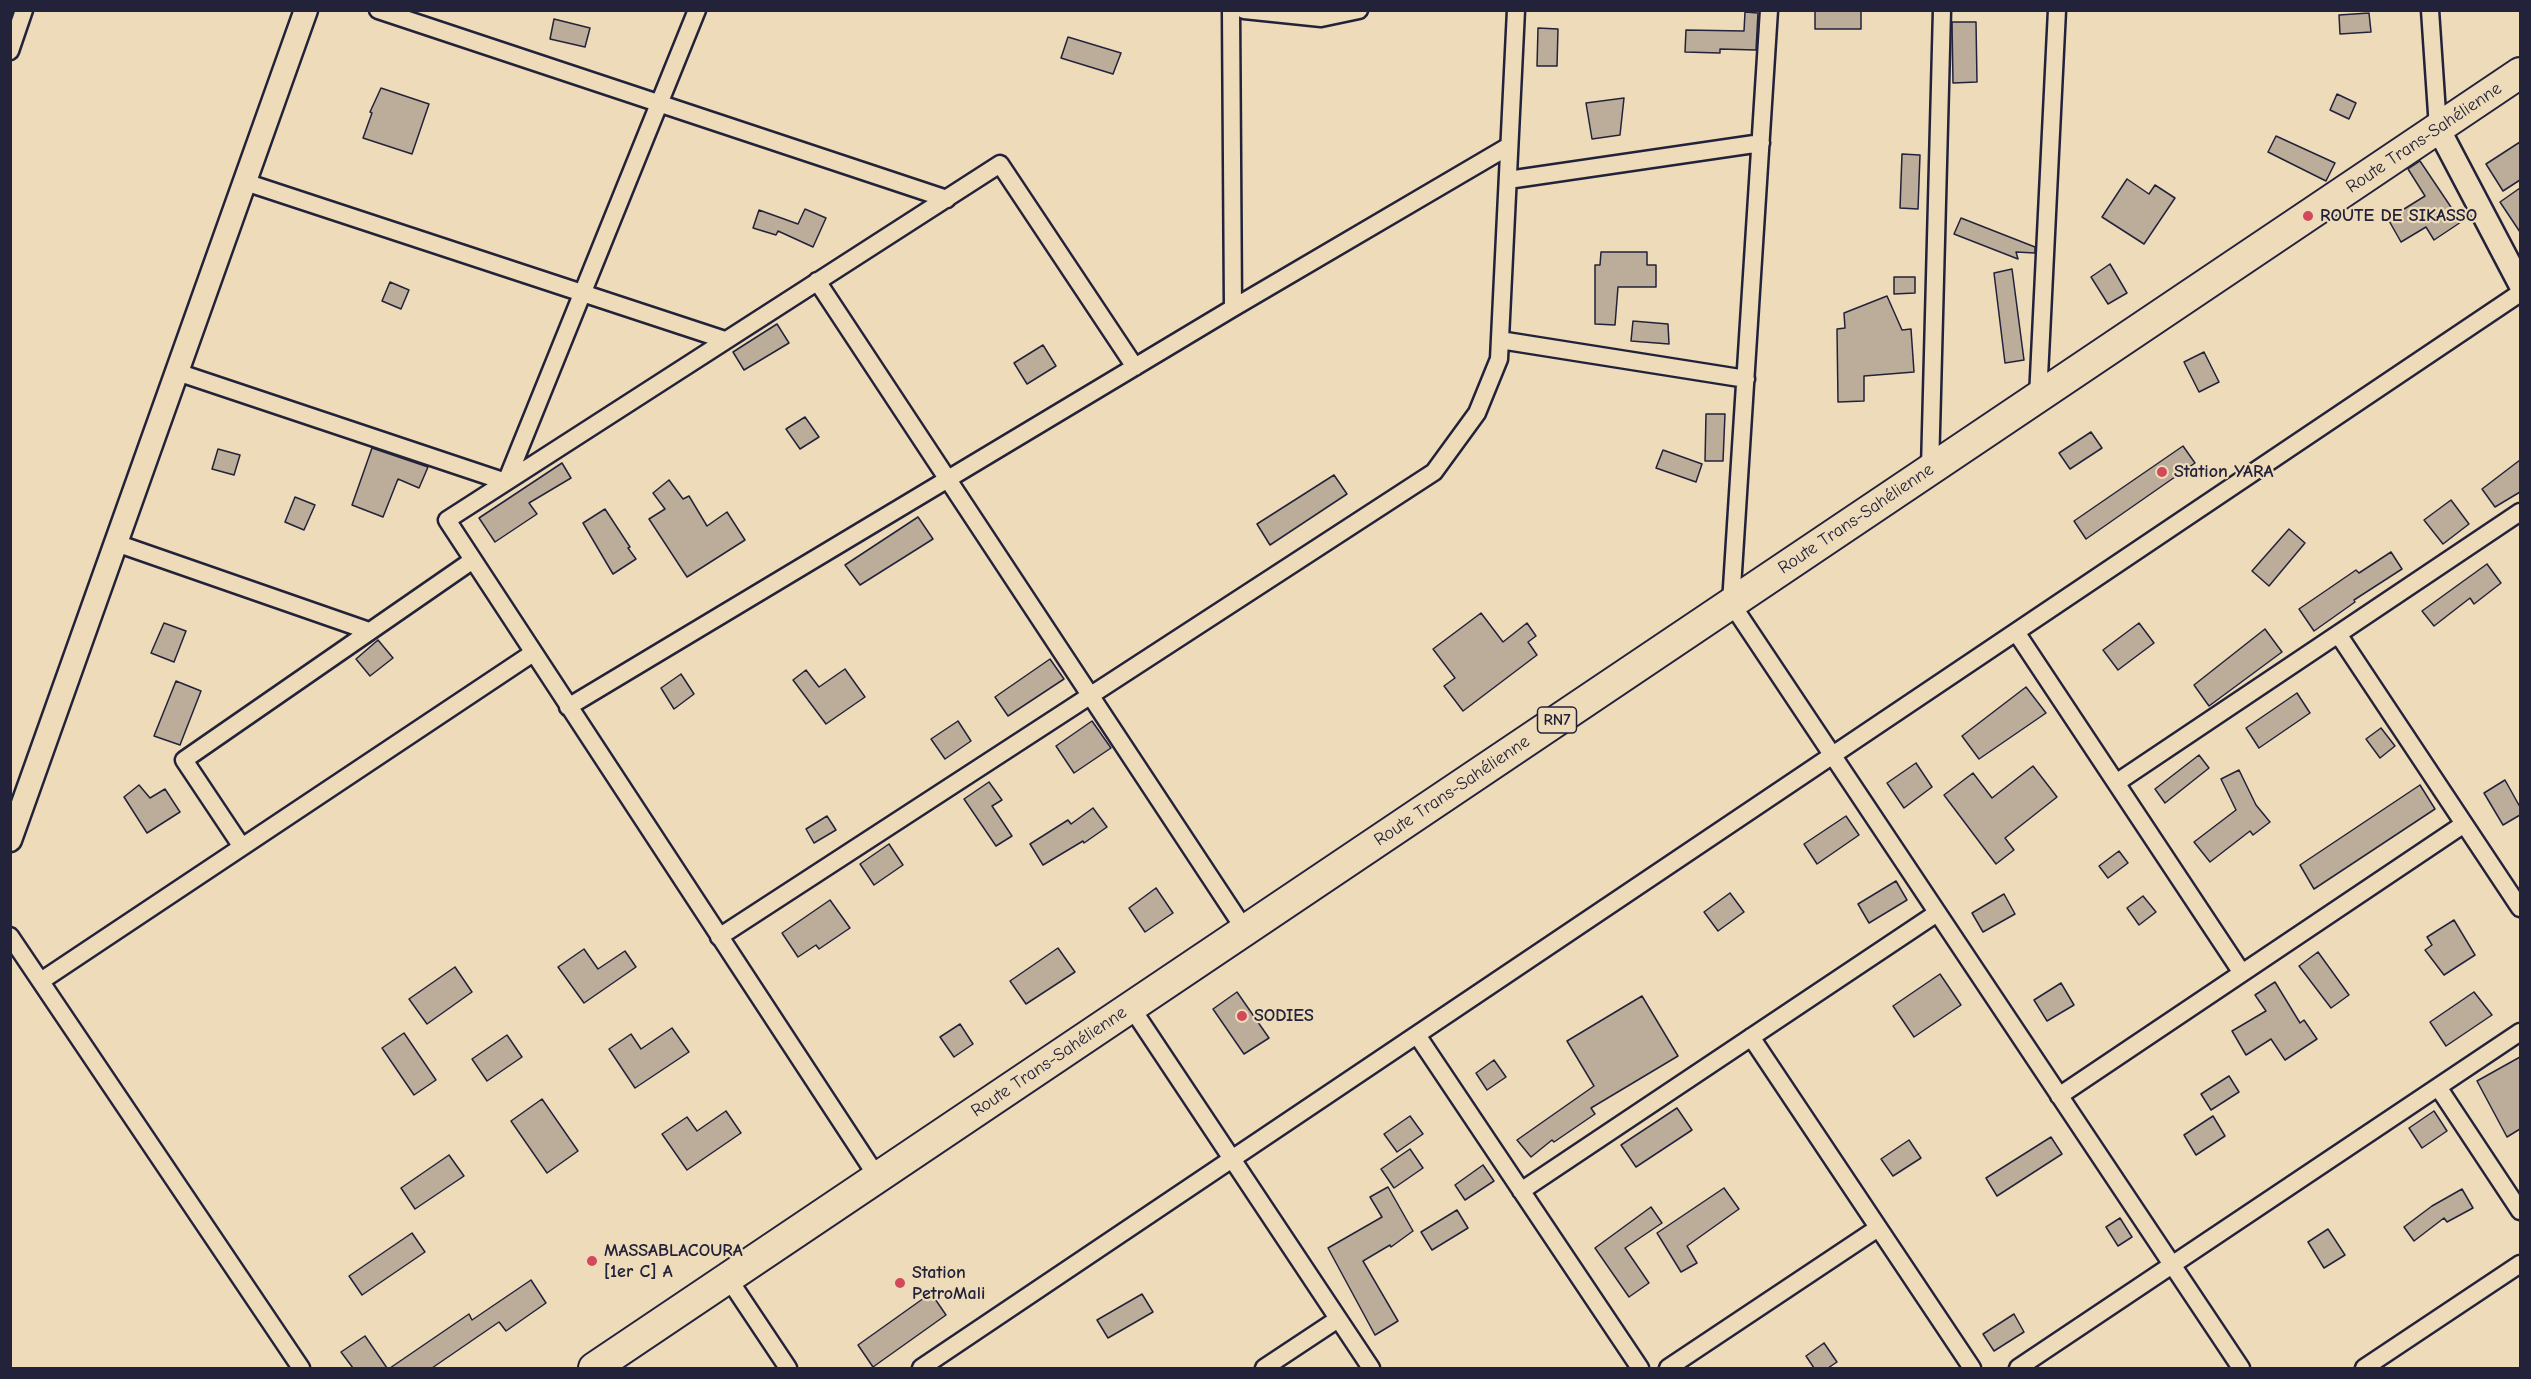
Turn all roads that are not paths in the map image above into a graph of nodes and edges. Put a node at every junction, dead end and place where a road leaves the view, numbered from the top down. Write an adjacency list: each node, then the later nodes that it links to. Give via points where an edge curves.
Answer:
1 (24, 10): 13 (street)
2 (306, 10): 20 (street)
3 (378, 10): 15 (street)
4 (697, 10): 15 (street)
5 (1231, 10): 26 (street)
6 (1244, 10): 7 (street, via 1321,18)
7 (1359, 10)
8 (1516, 10): 18 (street)
9 (1769, 10): 17 (street)
10 (1942, 10): 33 (street)
11 (2057, 10): 32 (street)
12 (2430, 10): 16 (street)
13 (10, 51)
14 (2520, 73): 16 (highway, Route Trans-Sahélienne / RN7)
15 (659, 104): 21 (street); 24 (street)
16 (2438, 128): 23 (street); 32 (highway, Route Trans-Sahélienne / RN7)
17 (1761, 143): 19 (street); 31 (street)
18 (1509, 146): 19 (street); 26 (street)
19 (1508, 180): 28 (street)
20 (245, 182): 24 (street); 30 (street)
21 (947, 199): 22 (street); 29 (street, via 1000,164)
22 (817, 281): 27 (street); 34 (street)
23 (2520, 284)
24 (582, 293): 27 (street); 35 (street)
25 (2520, 293): 41 (street)
26 (1233, 308): 29 (street)
27 (725, 340): 35 (street)
28 (1500, 340): 31 (street); 44 (street, via 1500,359 1477,413 1434,472)
29 (1135, 367): 34 (street)
30 (177, 372): 35 (street); 37 (street)
31 (1746, 379): 39 (street)
32 (2038, 397): 33 (highway, Route Trans-Sahélienne / RN7)
33 (1930, 469): 39 (highway, Route Trans-Sahélienne / RN7)
34 (948, 479): 44 (street); 45 (street)
35 (506, 482): 38 (street, via 447,520)
36 (2520, 512): 42 (street)
37 (116, 543): 40 (street); 49 (street)
38 (473, 560): 40 (street); 43 (street)
39 (1731, 603): 46 (street); 53 (highway, Route Trans-Sahélienne / RN7)
40 (369, 631): 50 (street, via 184,760)
41 (2016, 632): 46 (street); 47 (street)
42 (2338, 634): 47 (street); 48 (street)
43 (533, 653): 45 (street); 50 (street)
44 (1090, 696): 53 (street); 55 (street)
45 (568, 707): 55 (street)
46 (1832, 756): 52 (street); 60 (street)
47 (2116, 783): 56 (street)
48 (2464, 824): 51 (street); 56 (street)
49 (10, 840)
50 (242, 847): 57 (street)
51 (2520, 908)
52 (1937, 913): 61 (street); 63 (street)
53 (1245, 930): 58 (highway, Route Trans-Sahélienne / RN7)
54 (10, 936): 57 (street)
55 (719, 937): 65 (street)
56 (2242, 973): 63 (street)
57 (41, 981): 73 (street)
58 (1131, 1007): 64 (street); 65 (highway, Route Trans-Sahélienne / RN7)
59 (2520, 1032): 62 (street)
60 (1417, 1035): 64 (street); 66 (street)
61 (1751, 1037): 66 (street); 68 (street)
62 (2438, 1087): 67 (street); 70 (street)
63 (2059, 1095): 70 (street)
64 (1232, 1160): 72 (street); 76 (street)
65 (878, 1178): 71 (highway, Route Trans-Sahélienne / RN7)
66 (1521, 1191): 79 (street)
67 (2520, 1211)
68 (1878, 1228): 80 (street); 81 (street)
69 (2520, 1264): 84 (street)
70 (2172, 1265): 82 (street); 83 (street)
71 (728, 1278): 74 (highway, Route Trans-Sahélienne / RN7); 75 (street)
72 (1338, 1319): 77 (street); 78 (street)
73 (301, 1368)
74 (594, 1368)
75 (788, 1368)
76 (921, 1368)
77 (1264, 1368)
78 (1371, 1368)
79 (1640, 1368)
80 (1668, 1368)
81 (1972, 1368)
82 (2018, 1368)
83 (2241, 1368)
84 (2364, 1368)

